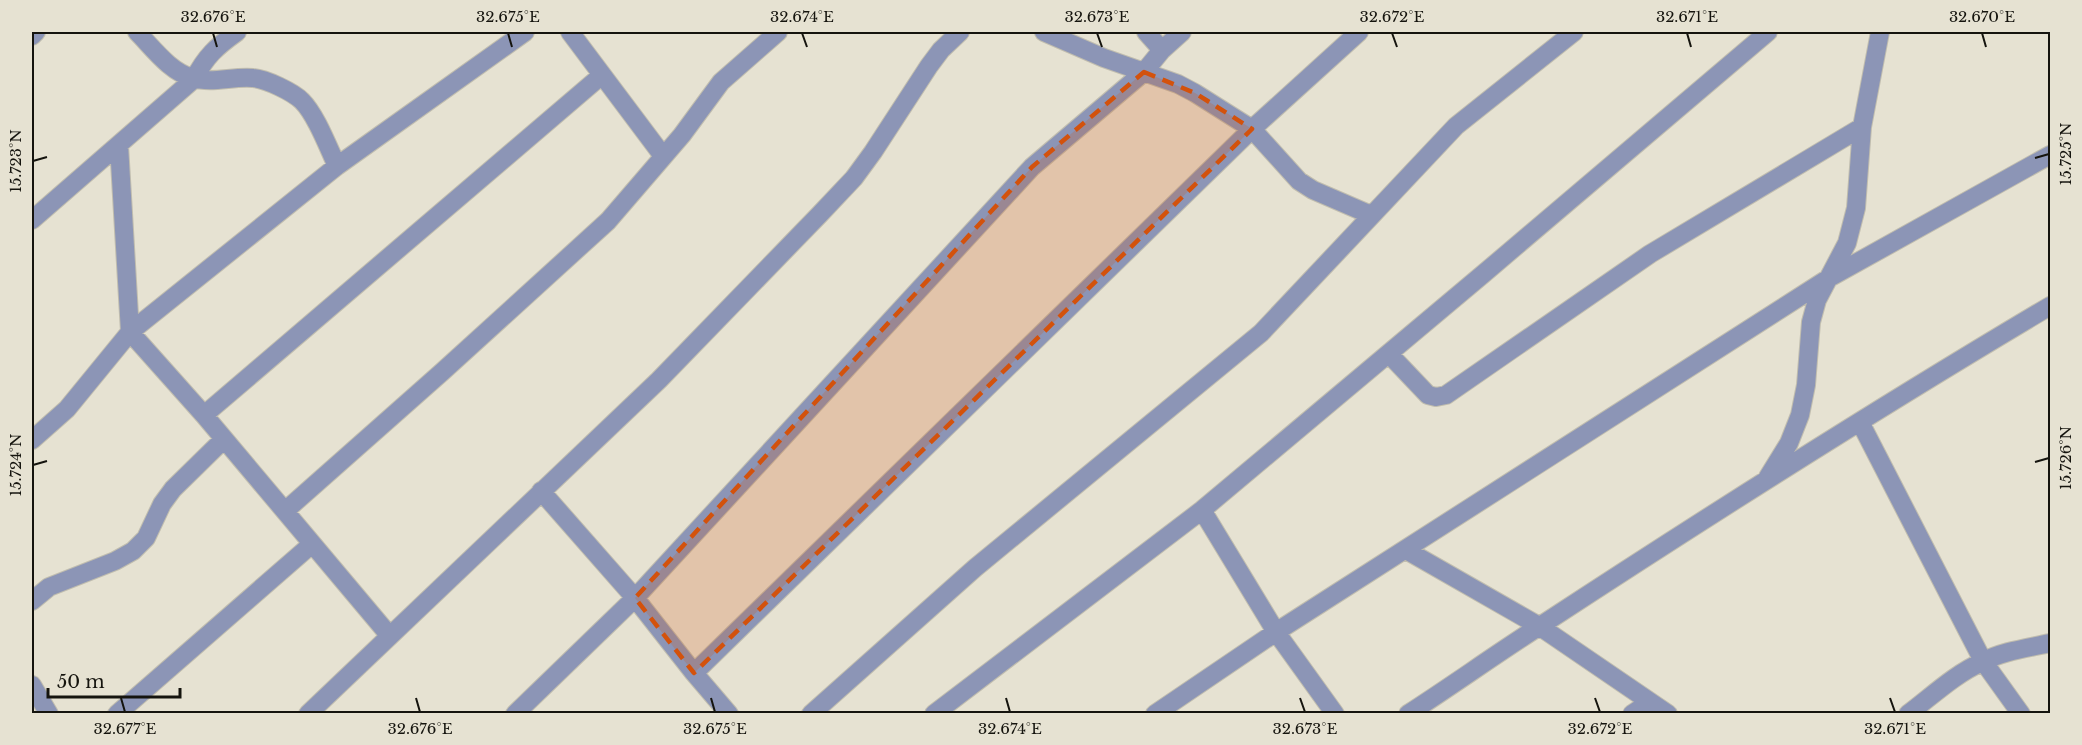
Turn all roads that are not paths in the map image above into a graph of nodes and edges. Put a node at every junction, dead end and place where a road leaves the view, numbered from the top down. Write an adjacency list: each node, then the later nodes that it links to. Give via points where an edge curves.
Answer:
1 (36, 32): 15 (street)
2 (137, 32): 19 (street, via 171,66)
3 (237, 32): 19 (street, via 212,50)
4 (525, 32): 25 (street)
5 (570, 32): 18 (street)
6 (778, 32): 24 (street, via 721,82)
7 (960, 32): 37 (street, via 929,66 854,178 659,380)
8 (1044, 32): 17 (street)
9 (1146, 32): 16 (street)
10 (1182, 32): 16 (street)
11 (1359, 32): 21 (street)
12 (1574, 32): 26 (street, via 1456,126)
13 (1768, 32): 31 (street)
14 (1880, 32): 20 (street)
15 (32, 36)
16 (1162, 50): 17 (street)
17 (1144, 72): 21 (street, via 1178,84); 42 (street, via 1032,167)
18 (602, 75): 24 (street); 32 (street)
19 (194, 79): 22 (street); 25 (street, via 254,78 274,84 302,101)
20 (1862, 128): 28 (street, via 1856,208 1847,243); 31 (street, via 1650,254 1446,395 1428,395)
21 (1252, 129): 26 (street, via 1299,181); 49 (street)
22 (119, 144): 27 (street); 30 (street)
23 (2050, 154): 28 (street)
24 (663, 156): 39 (street, via 608,220)
25 (337, 166): 30 (street)
26 (1371, 215): 57 (street, via 1261,333 975,568)
27 (32, 220)
28 (1829, 278): 36 (street, via 1811,322 1800,415 1789,444); 41 (street)
29 (2050, 306): 33 (street)
30 (130, 332): 32 (street); 34 (street, via 67,409)
31 (1389, 354): 38 (street)
32 (204, 415): 35 (street)
33 (1860, 422): 36 (street); 48 (street)
34 (32, 440)
35 (223, 440): 39 (street); 43 (street, via 173,489 146,537 133,551 50,587)
36 (1766, 482): 44 (street)
37 (541, 491): 42 (street); 46 (street)
38 (1202, 510): 45 (street); 58 (street)
39 (285, 511): 40 (street)
40 (312, 544): 46 (street); 53 (street)
41 (1406, 550): 44 (street); 45 (street)
42 (635, 598): 49 (street); 55 (street)
43 (32, 601)
44 (1539, 627): 51 (street); 61 (street)
45 (1276, 632): 59 (street); 60 (street)
46 (389, 634): 54 (street)
47 (2050, 643): 48 (street)
48 (1983, 661): 64 (street); 65 (street)
49 (694, 673): 56 (street)
50 (32, 686): 52 (street)
51 (1650, 702): 62 (street); 63 (street)
52 (49, 714)
53 (117, 714)
54 (308, 714)
55 (515, 714)
56 (729, 714)
57 (811, 714)
58 (934, 714)
59 (1155, 714)
60 (1335, 714)
61 (1408, 714)
62 (1632, 714)
63 (1668, 714)
64 (1908, 714)
65 (2021, 714)

